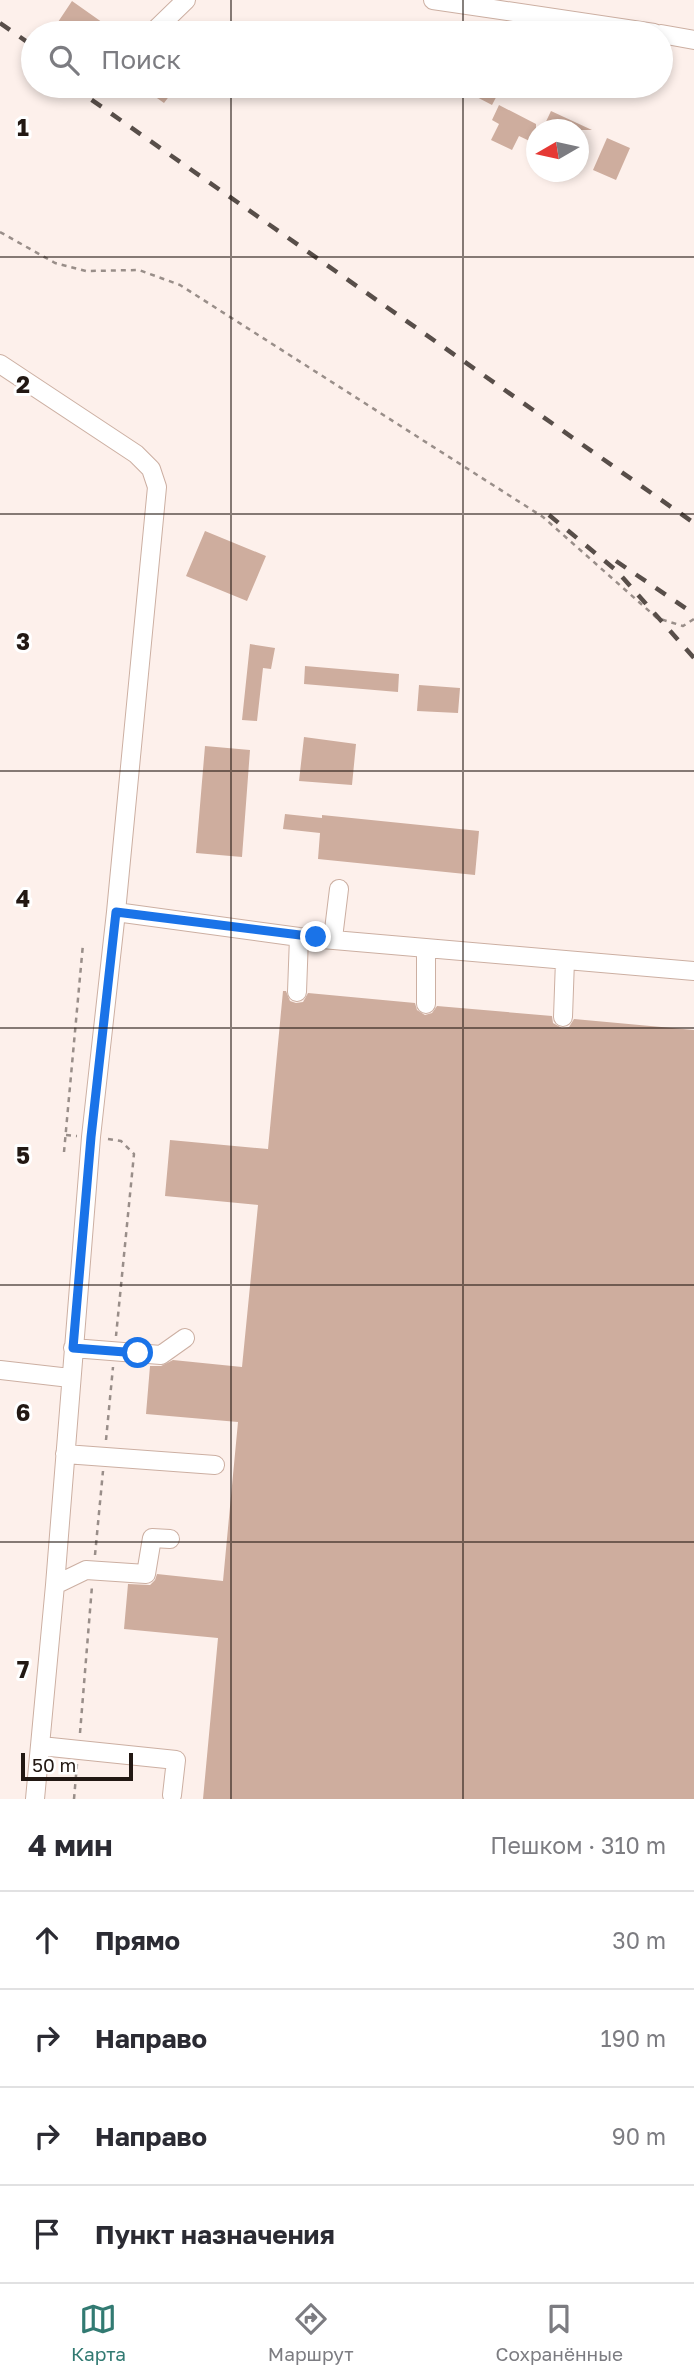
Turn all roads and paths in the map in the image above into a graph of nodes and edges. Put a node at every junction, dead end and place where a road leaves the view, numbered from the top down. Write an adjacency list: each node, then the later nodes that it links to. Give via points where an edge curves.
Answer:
1 (186, 0): 3 (street)
2 (433, 0): 4 (street)
3 (164, 21)
4 (574, 21)
5 (673, 36): 6 (street)
6 (694, 40)
7 (0, 232): 9 (path, via 55,262 86,271 139,270 180,285 543,517 657,618 682,626)
8 (0, 364): 11 (street, via 136,454 151,469 157,487)
9 (694, 619)
10 (339, 889): 13 (street)
11 (116, 912): 12 (street); 23 (street)
12 (299, 937): 13 (street); 18 (street)
13 (333, 938): 15 (street)
14 (83, 944): 21 (path)
15 (426, 948): 16 (street); 19 (street)
16 (565, 960): 17 (street); 20 (street)
17 (694, 971)
18 (298, 992)
19 (426, 1004)
20 (563, 1017)
21 (64, 1152)
22 (185, 1338): 23 (street, via 161,1355)
23 (73, 1348): 25 (street)
24 (0, 1370): 25 (street)
25 (70, 1378): 26 (street)
26 (65, 1454): 27 (street); 29 (street)
27 (215, 1465)
28 (170, 1539): 29 (street, via 152,1538 146,1574 86,1570)
29 (55, 1585): 30 (street)
30 (41, 1746): 31 (street, via 176,1760); 32 (street)
31 (172, 1795)
32 (35, 1799)

